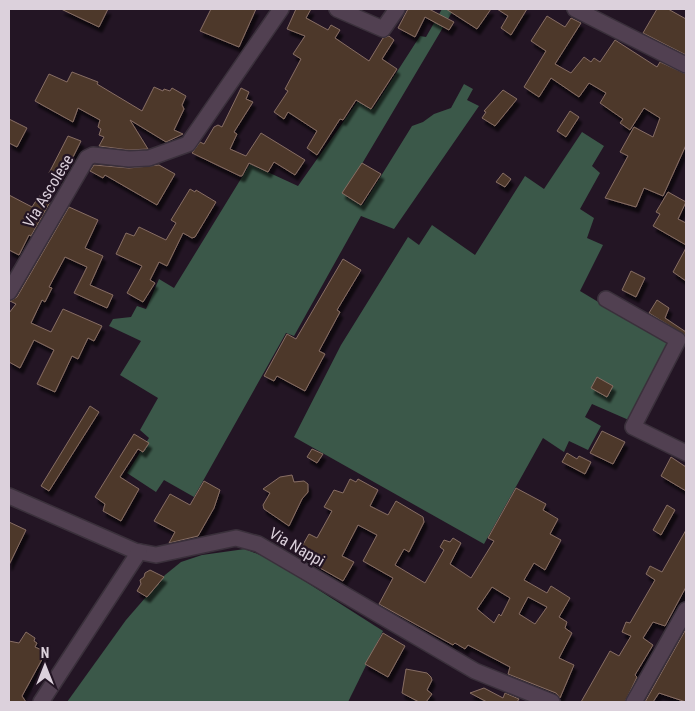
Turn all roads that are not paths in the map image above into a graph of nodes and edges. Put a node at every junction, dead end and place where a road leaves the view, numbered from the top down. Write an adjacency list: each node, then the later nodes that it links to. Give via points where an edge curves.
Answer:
1 (281, 9): 6 (street, Via Ascolese, via 188,144 149,158 93,155 87,158)
2 (337, 9): 3 (street, via 383,29)
3 (397, 9)
4 (575, 9): 5 (street)
5 (686, 65)
6 (9, 292)
7 (606, 299): 8 (street, via 678,340 634,427)
8 (686, 453)
9 (9, 496): 10 (street, Via Nappi)
10 (139, 552): 12 (street); 13 (street, Via Nappi, via 156,555 236,538 258,544 474,671)
11 (686, 610): 14 (street)
12 (41, 702)
13 (552, 702)
14 (634, 702)

